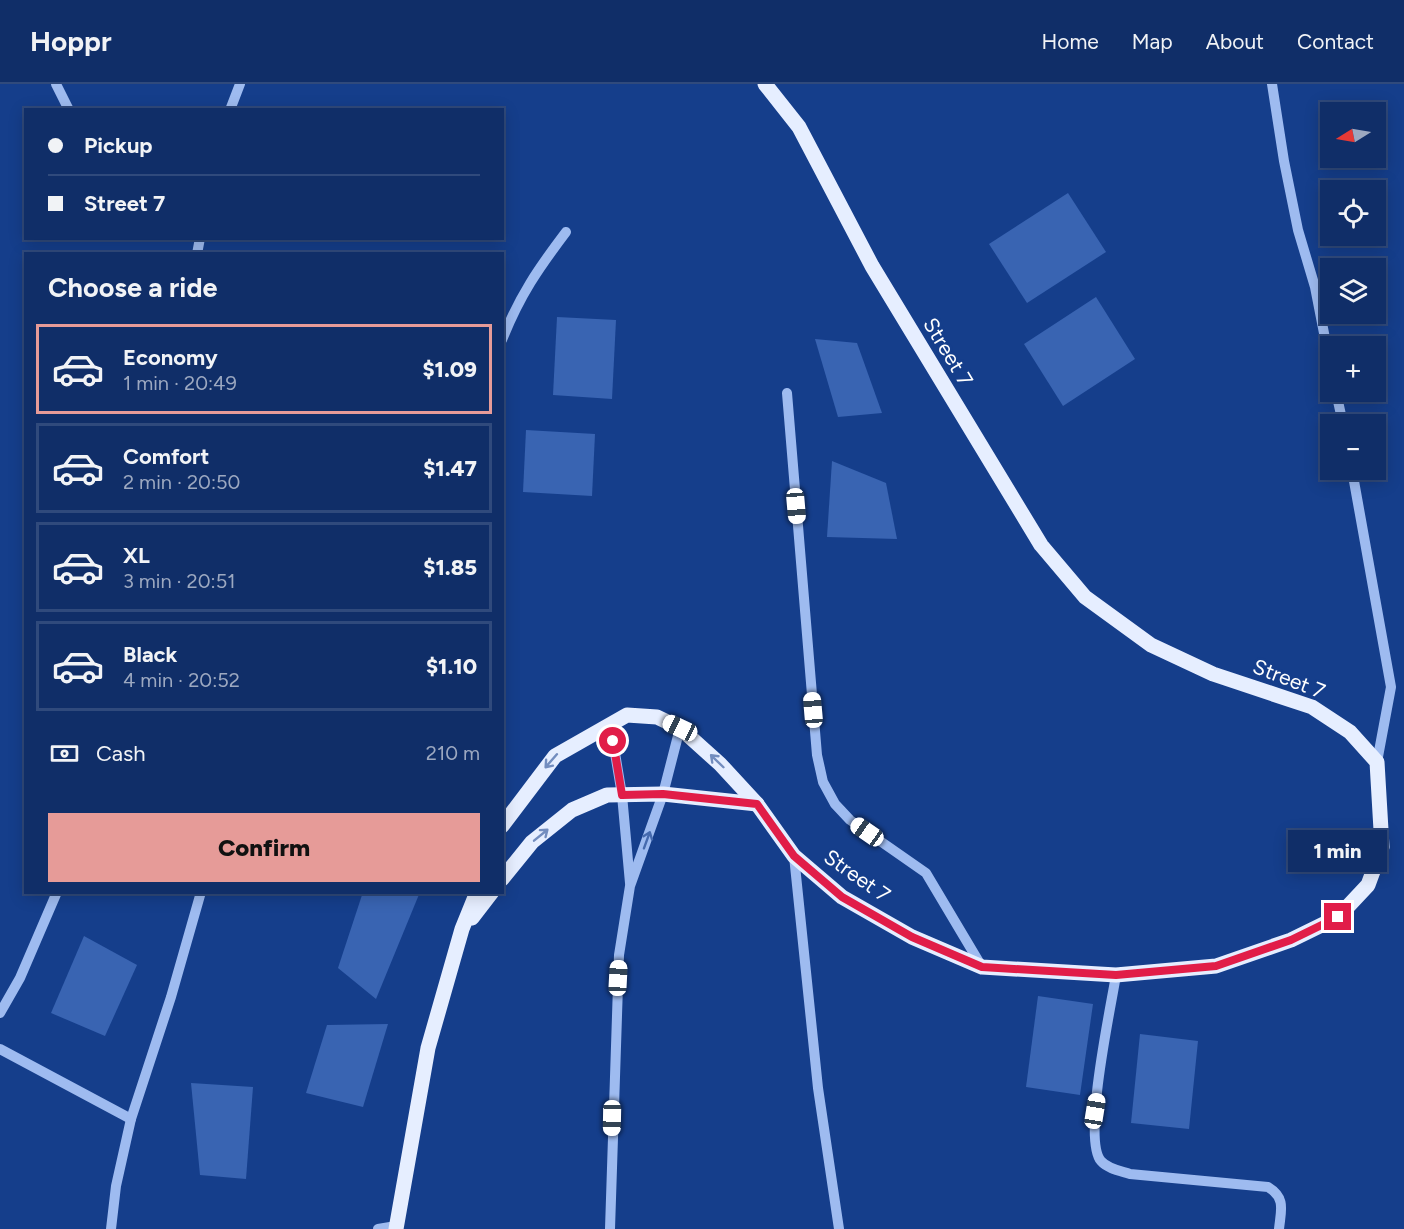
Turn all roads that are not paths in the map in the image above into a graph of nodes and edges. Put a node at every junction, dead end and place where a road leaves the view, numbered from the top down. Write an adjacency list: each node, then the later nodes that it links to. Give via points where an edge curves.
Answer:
1 (56, 84): 5 (street)
2 (240, 84): 6 (street)
3 (765, 84): 14 (main road, Street 7, via 799,127 872,266 1041,545 1085,597 1151,645 1213,674 1312,707 1350,732)
4 (1272, 84): 9 (street, via 1288,184)
5 (68, 108)
6 (231, 108)
7 (566, 232): 8 (street, via 533,275)
8 (504, 335)
9 (1325, 336)
10 (787, 393): 27 (street, via 817,755 823,782 850,820 926,873)
11 (1354, 480): 14 (street, via 1391,687)
12 (610, 723): 13 (main road, Street 7, via 627,715 657,717); 16 (street); 18 (main road, Street 7, one-way to 18, via 555,756)
13 (680, 728): 15 (street); 17 (main road, Street 7, one-way to 13)
14 (1377, 762): 28 (main road, Street 7, via 1382,848 1368,885 1338,917 1291,940 1216,966)
15 (663, 794): 16 (main road); 17 (main road); 21 (street, one-way to 15)
16 (622, 795): 20 (main road, one-way to 16, via 532,842 572,810 607,795); 21 (street)
17 (757, 804): 19 (main road, Street 7)
18 (504, 823)
19 (794, 856): 27 (main road, Street 7, via 842,897 912,937); 36 (street, via 818,1088)
20 (504, 877)
21 (630, 886): 35 (street, via 620,955)
22 (56, 894): 29 (street, via 20,978)
23 (200, 894): 31 (street)
24 (476, 894): 26 (main road)
25 (490, 894): 26 (main road)
26 (462, 929): 32 (main road, via 428,1048)
27 (982, 967): 28 (main road, Street 7)
28 (1116, 975): 37 (street, via 1093,1135 1101,1161 1130,1174 1268,1187 1280,1199)
29 (0, 1013)
30 (0, 1049): 31 (street)
31 (131, 1119): 33 (street)
32 (396, 1228): 34 (street)
33 (111, 1229)
34 (378, 1229)
35 (609, 1229)
36 (839, 1229)
37 (1279, 1229)

